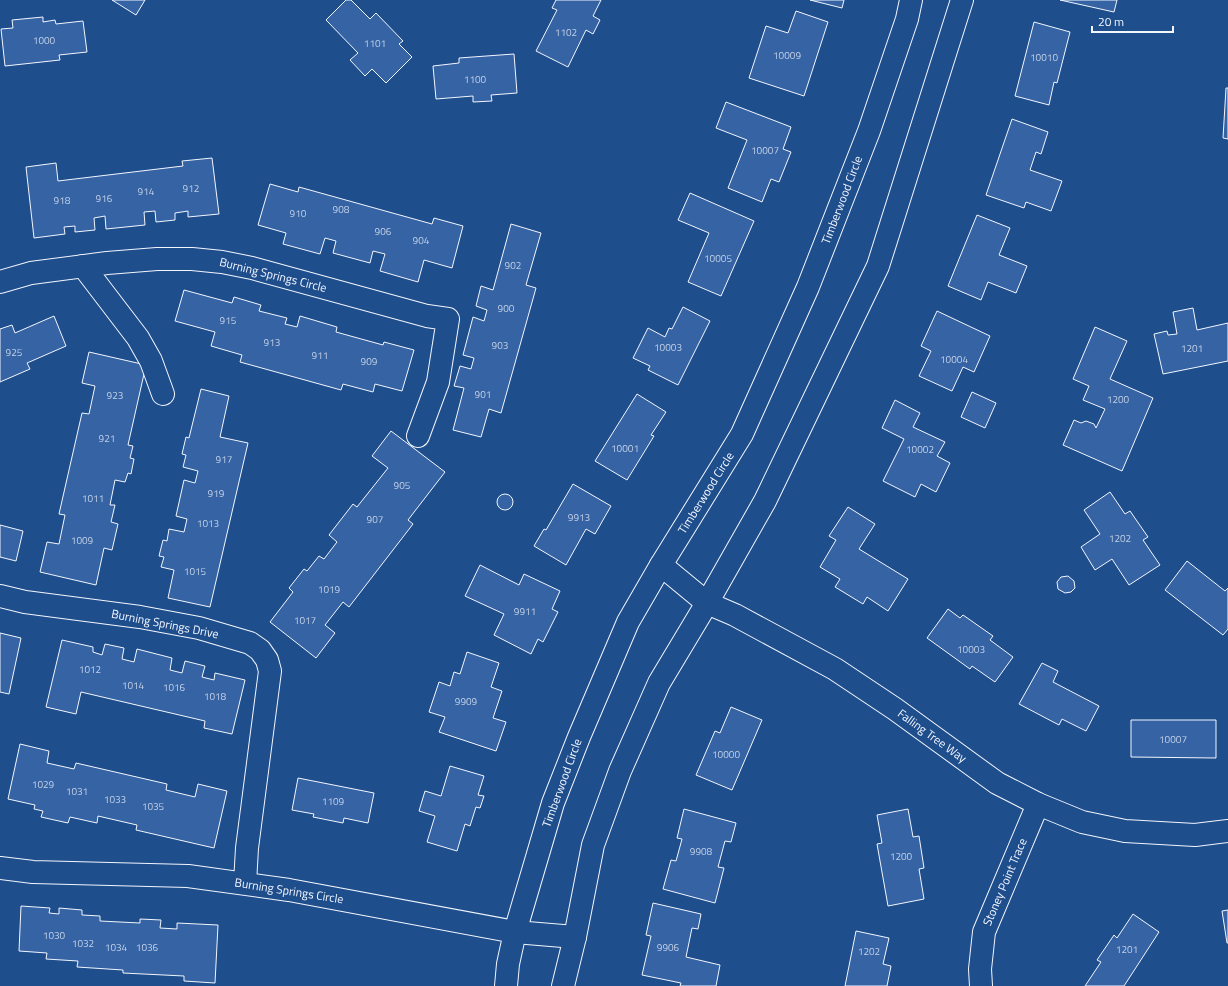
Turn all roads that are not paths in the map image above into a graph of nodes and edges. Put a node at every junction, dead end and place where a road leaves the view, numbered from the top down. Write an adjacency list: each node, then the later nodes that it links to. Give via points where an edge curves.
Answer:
1 (911, 0): 7 (street, Timberwood Circle, via 870,131 808,287 742,434)
2 (962, 0): 9 (street, via 878,266 765,501)
3 (83, 266): 4 (street, Burning Springs Circle, via 31,273); 5 (street, via 138,338 151,361); 6 (street, Burning Springs Circle, via 157,259 222,262 427,316 448,318 438,382)
4 (0, 282)
5 (163, 394)
6 (418, 436)
7 (661, 565): 9 (street, Falling Tree Way); 14 (street, Timberwood Circle, via 628,622 579,737 553,803)
8 (0, 596): 13 (street, Burning Springs Drive, via 199,628 250,643 260,650 267,660 270,671 247,848)
9 (708, 603): 10 (street, Falling Tree Way, via 835,669 997,783); 15 (street, via 659,683 620,771 593,845)
10 (1038, 804): 11 (street, Falling Tree Way, via 1082,822 1125,831 1195,835); 18 (street, Stoney Point Trace, via 984,932)
11 (1228, 831)
12 (0, 868): 13 (street, Burning Springs Circle, via 33,872 188,876)
13 (245, 883): 14 (street, Burning Springs Circle)
14 (514, 932): 15 (street, Burning Springs Circle); 16 (street, Timberwood Circle)
15 (575, 937): 17 (street)
16 (506, 986)
17 (563, 986)
18 (981, 986)

